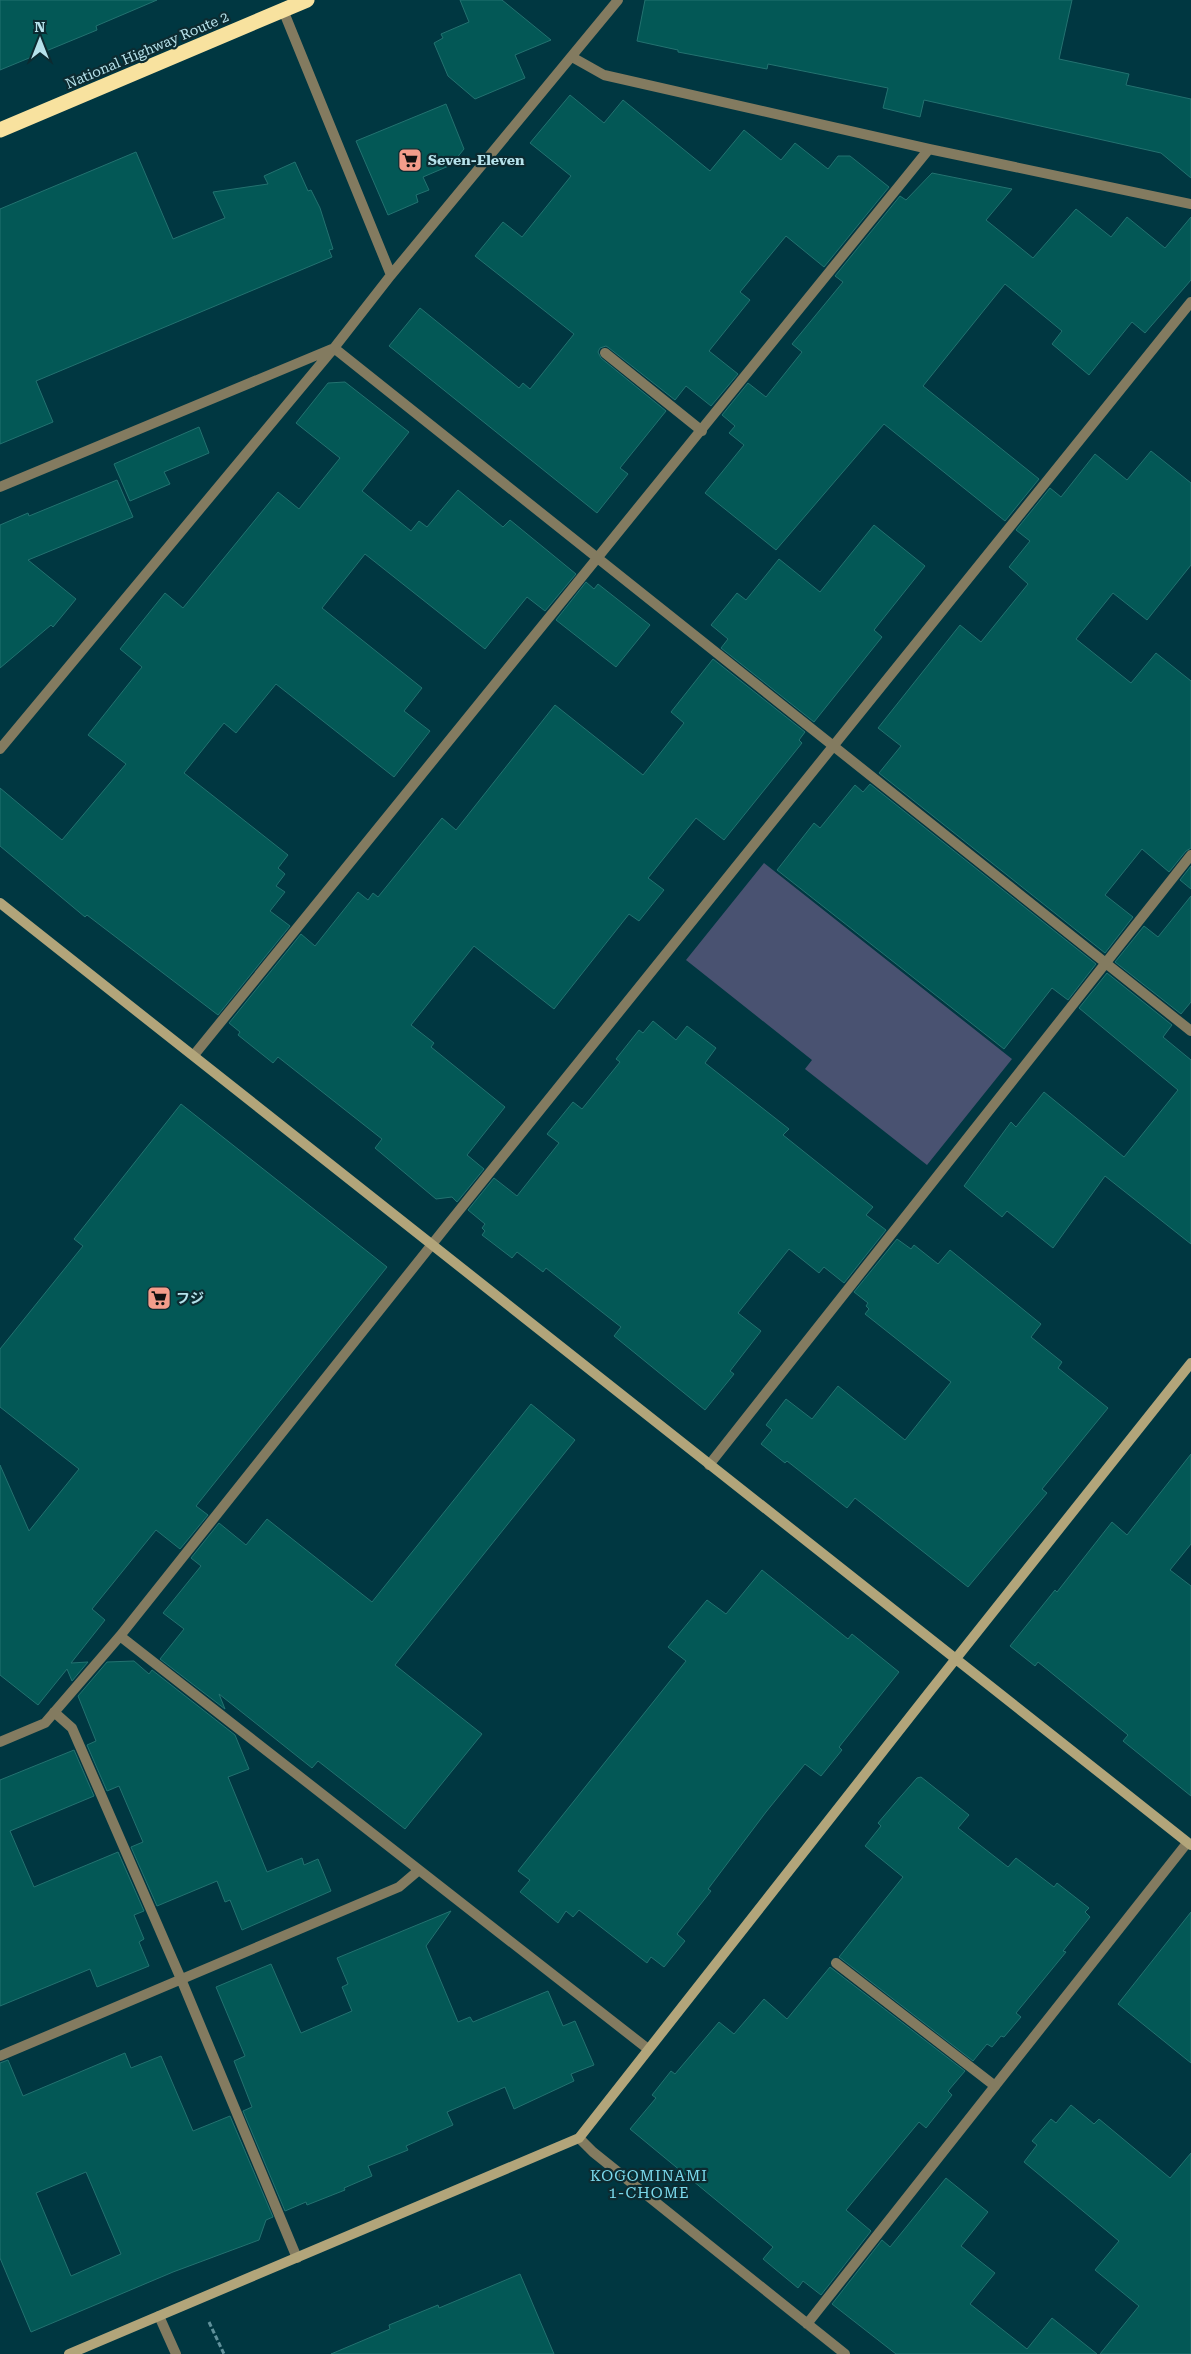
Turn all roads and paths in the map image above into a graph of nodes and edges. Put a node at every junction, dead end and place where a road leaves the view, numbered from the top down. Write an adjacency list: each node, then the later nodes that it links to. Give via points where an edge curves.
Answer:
1 (307, 0): 3 (highway, National Highway Route 2)
2 (618, 0): 4 (street)
3 (281, 5): 5 (highway, National Highway Route 2); 8 (street)
4 (572, 57): 6 (street, via 604,75); 8 (street)
5 (0, 130)
6 (929, 149): 7 (street); 12 (street)
7 (1191, 204)
8 (391, 275): 10 (street)
9 (1191, 302): 15 (street)
10 (334, 348): 13 (street); 14 (street); 16 (street)
11 (605, 353): 12 (street)
12 (702, 431): 14 (street)
13 (0, 486)
14 (598, 559): 15 (street); 21 (street)
15 (832, 746): 19 (street); 22 (street)
16 (0, 749)
17 (1191, 854): 19 (street)
18 (0, 903): 21 (street)
19 (1105, 963): 20 (street); 24 (street)
20 (1191, 1031)
21 (194, 1055): 22 (street)
22 (432, 1244): 24 (street); 25 (street)
23 (1190, 1366): 26 (street)
24 (709, 1464): 26 (street)
25 (120, 1636): 27 (street); 30 (street)
26 (955, 1660): 29 (street); 33 (street)
27 (54, 1712): 28 (street, via 44,1722); 32 (street, via 72,1728)
28 (0, 1742)
29 (1189, 1844): 35 (street)
30 (419, 1870): 32 (street, via 399,1887); 33 (street)
31 (836, 1963): 35 (street)
32 (181, 1979): 34 (street); 37 (street)
33 (648, 2049): 36 (street)
34 (0, 2056)
35 (995, 2086): 40 (street)
36 (579, 2138): 37 (street); 40 (street)
37 (297, 2258): 38 (street)
38 (159, 2316): 41 (street); 42 (street)
39 (209, 2322): 43 (path)
40 (807, 2324): 44 (street)
41 (69, 2354)
42 (176, 2354)
43 (224, 2354)
44 (844, 2354)

